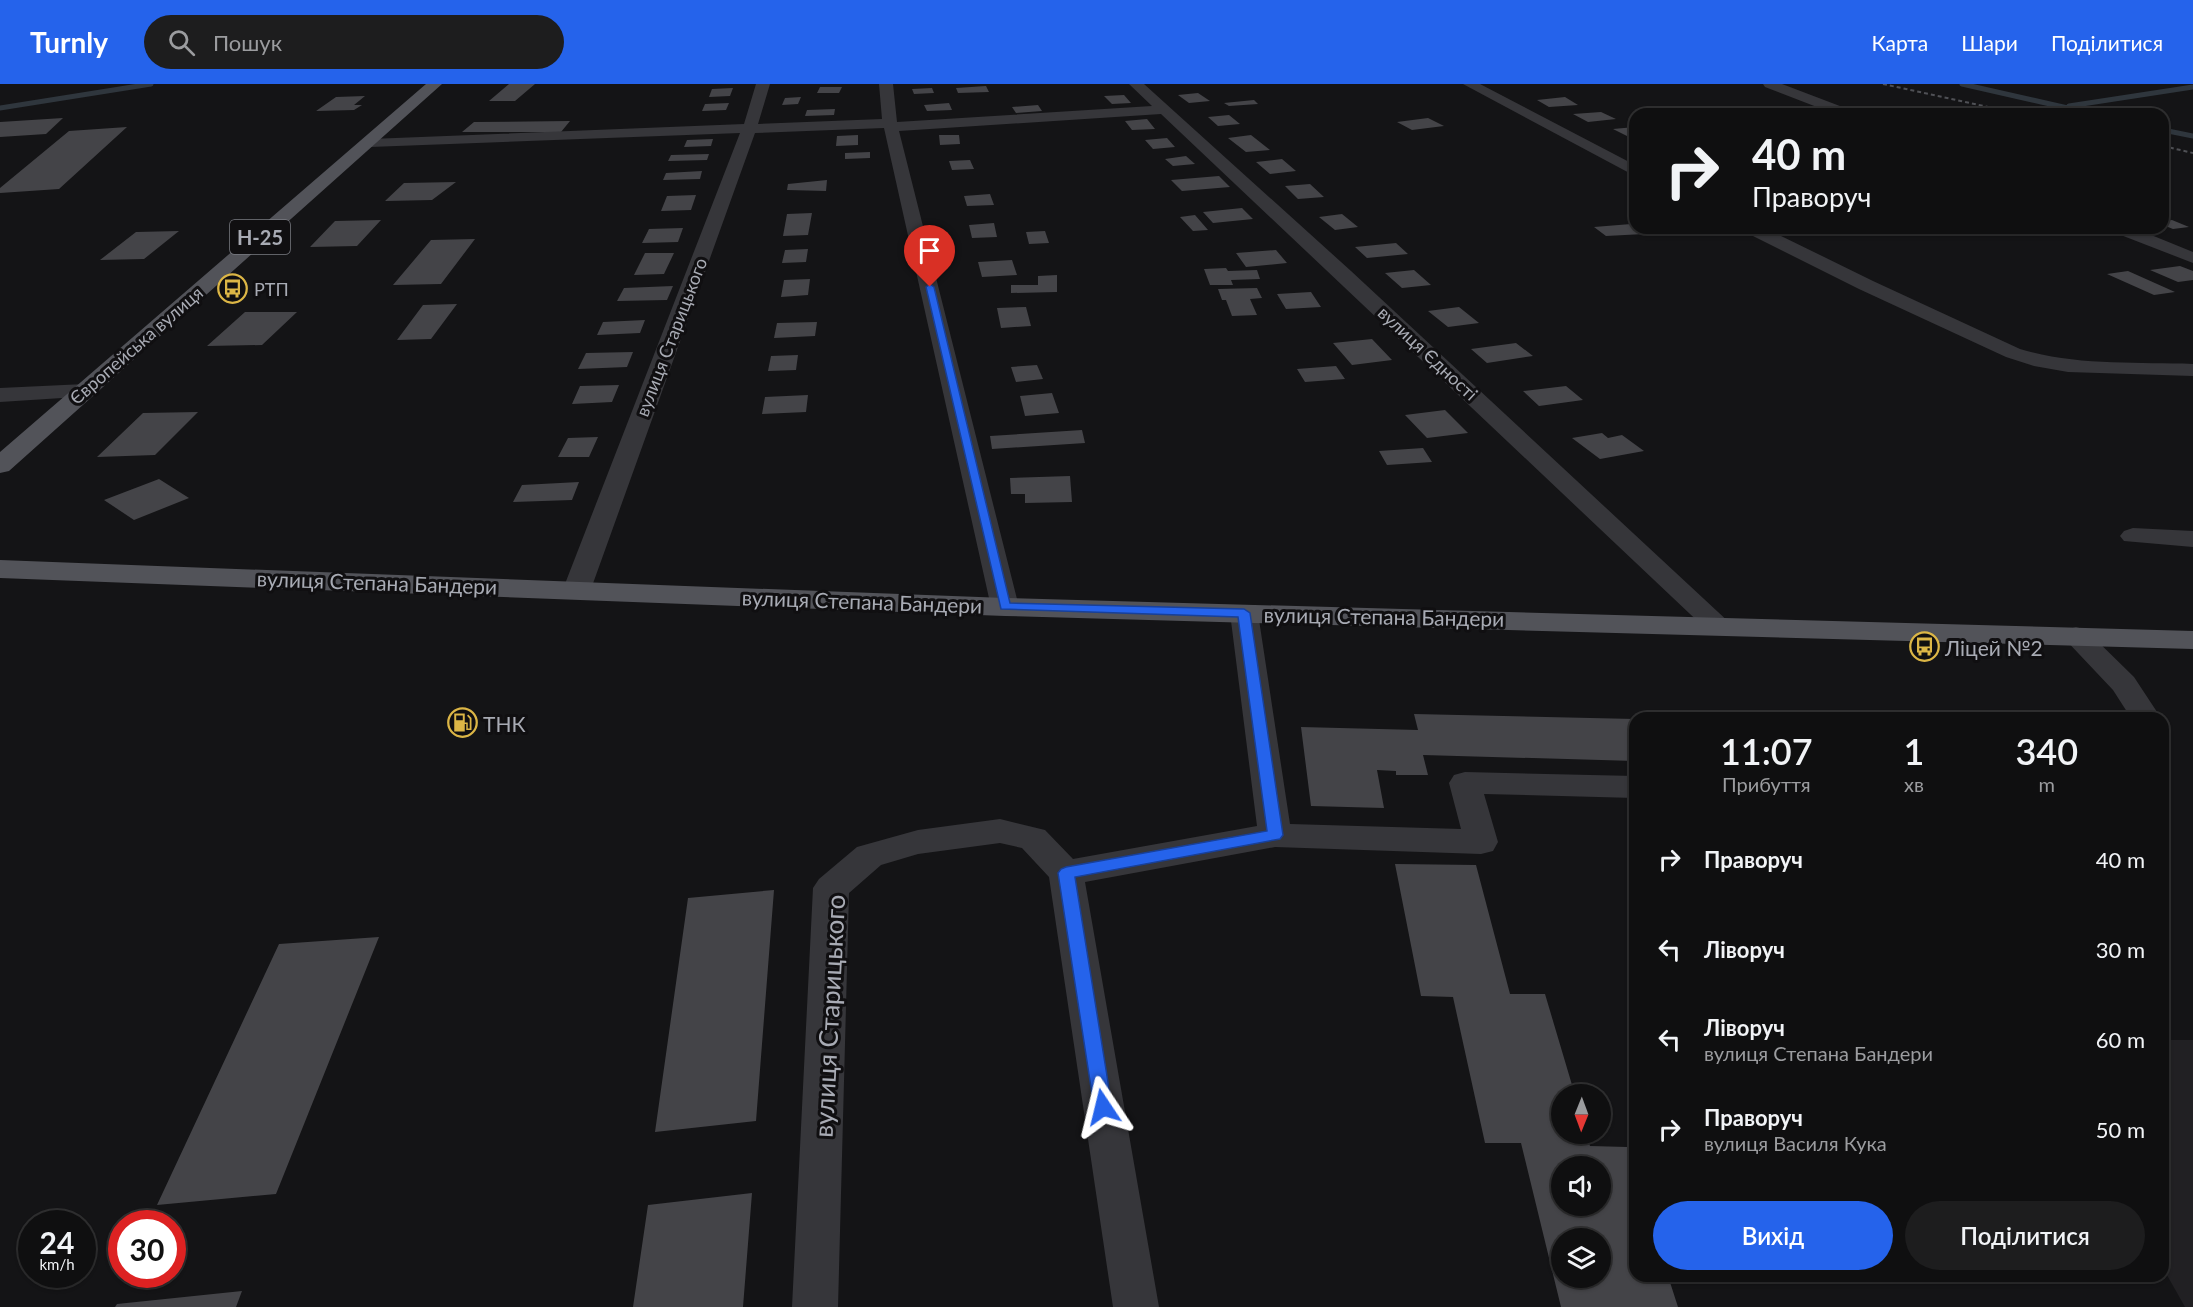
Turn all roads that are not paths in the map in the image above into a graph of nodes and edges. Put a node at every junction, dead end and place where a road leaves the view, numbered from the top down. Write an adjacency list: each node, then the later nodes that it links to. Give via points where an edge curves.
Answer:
1 (435, 84): 11 (main road, Європейська вулиця / Н-25)
2 (763, 84): 10 (street, вулиця Старицького)
3 (886, 84): 9 (street)
4 (1136, 84): 8 (street, вулиця Єдності)
5 (1470, 84): 12 (street)
6 (1770, 84): 7 (street)
7 (1832, 108)
8 (1163, 110): 9 (street); 26 (street, вулиця Єдності)
9 (891, 125): 10 (street); 24 (street)
10 (750, 127): 11 (street); 23 (street, вулиця Старицького)
11 (370, 142): 17 (main road, Європейська вулиця / Н-25)
12 (1629, 168)
13 (1763, 234): 16 (street, via 2013,353 2068,366)
14 (2134, 234): 15 (street)
15 (2193, 258)
16 (2193, 370)
17 (85, 391): 18 (street); 19 (main road, Європейська вулиця / Н-25)
18 (0, 395)
19 (0, 465)
20 (2133, 536): 21 (street)
21 (2193, 539)
22 (0, 569): 23 (main road, вулиця Степана Бандери)
23 (577, 589): 24 (main road, вулиця Степана Бандери)
24 (1005, 606): 25 (main road, вулиця Степана Бандери)
25 (1244, 613): 26 (main road, вулиця Степана Бандери); 31 (street)
26 (1718, 625): 27 (main road, вулиця Степана Бандери)
27 (2076, 636): 28 (main road, вулиця Степана Бандери); 29 (street, via 2124,684)
28 (2193, 640)
29 (2142, 712)
30 (1629, 788): 31 (street, via 1465,783 1481,842)
31 (1275, 835): 32 (street)
32 (1066, 873): 33 (street, вулиця Старицького, via 1033,839 1000,831 918,842 869,856 831,888); 34 (street)
33 (815, 1307)
34 (1136, 1307)

